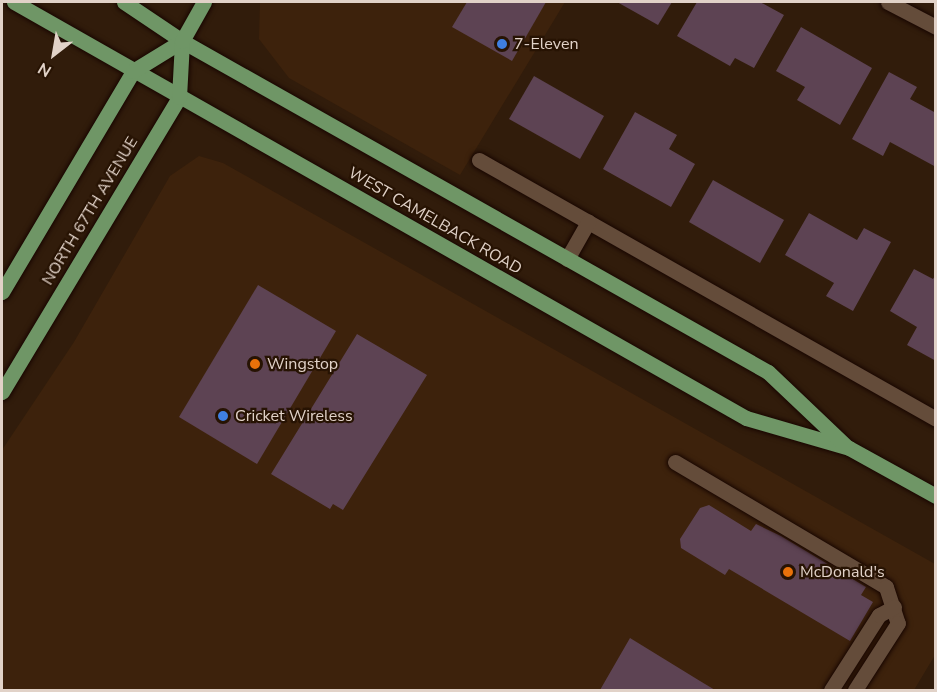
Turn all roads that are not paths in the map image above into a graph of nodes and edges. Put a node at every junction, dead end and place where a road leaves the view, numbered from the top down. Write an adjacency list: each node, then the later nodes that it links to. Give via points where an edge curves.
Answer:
1 (14, 2): 7 (main road, WEST CAMELBACK ROAD)
2 (124, 2): 6 (main road, WEST CAMELBACK ROAD)
3 (204, 2): 6 (main road, NORTH 67TH AVENUE)
4 (888, 2): 5 (street)
5 (936, 27)
6 (182, 41): 7 (main road, NORTH 67TH AVENUE); 8 (main road, NORTH 67TH AVENUE); 11 (main road, WEST CAMELBACK ROAD)
7 (133, 71): 8 (main road, WEST CAMELBACK ROAD); 12 (main road, NORTH 67TH AVENUE)
8 (179, 97): 13 (main road, NORTH 67TH AVENUE); 15 (main road, WEST CAMELBACK ROAD, via 746,418)
9 (479, 160): 10 (street)
10 (588, 222): 11 (street); 14 (street)
11 (567, 259): 15 (main road, WEST CAMELBACK ROAD, via 768,372)
12 (2, 292)
13 (2, 392)
14 (936, 418)
15 (849, 448): 17 (main road, WEST CAMELBACK ROAD)
16 (675, 462): 18 (street, via 878,581 894,598)
17 (936, 496)
18 (894, 607): 19 (street, via 879,615); 20 (street, via 898,623)
19 (831, 690)
20 (855, 690)

